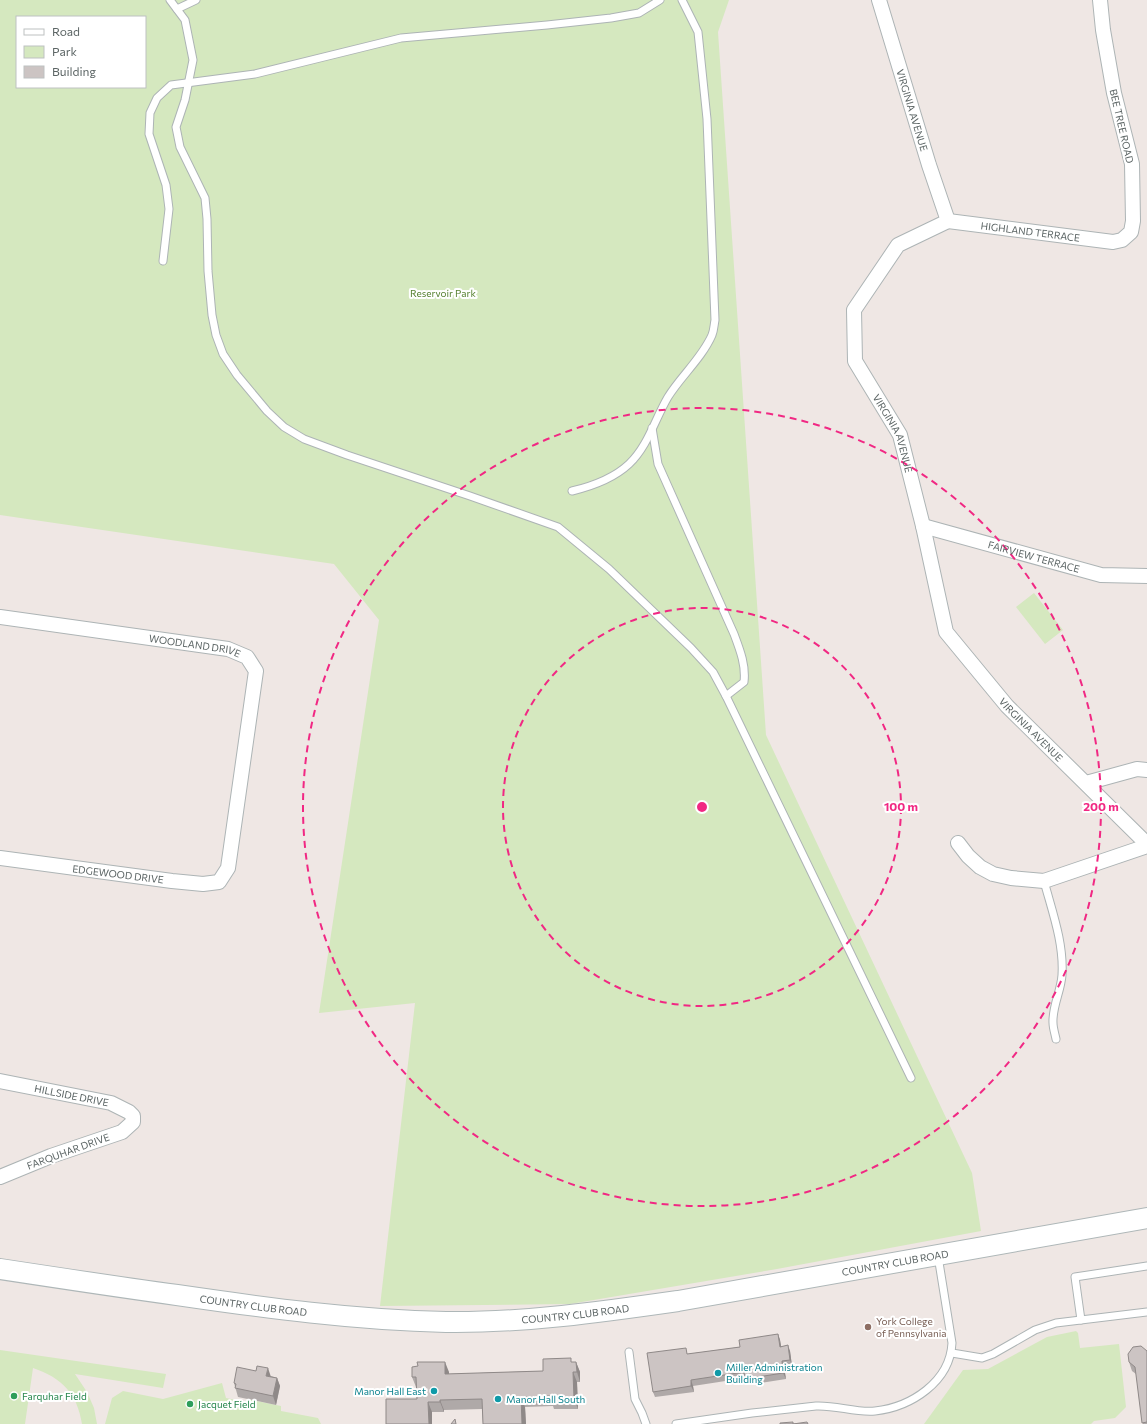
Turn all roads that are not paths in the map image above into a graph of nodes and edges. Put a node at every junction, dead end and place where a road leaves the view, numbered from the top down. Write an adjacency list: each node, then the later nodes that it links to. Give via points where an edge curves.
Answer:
1 (170, 0): 7 (lane)
2 (196, 0): 7 (lane)
3 (660, 0): 8 (lane, via 639,13 547,25 400,38 255,74)
4 (682, 0): 12 (lane, via 698,32 707,119 715,320 712,334 704,349 668,396)
5 (879, 0): 9 (street, VIRGINIA AVENUE)
6 (1100, 0): 10 (street, BEE TREE ROAD, via 1114,93 1132,164 1131,232 1122,240)
7 (177, 9): 8 (lane, via 185,20 194,60)
8 (188, 83): 11 (lane, via 171,85 157,98 150,113 149,134 166,185 169,209); 17 (lane, via 176,127 180,147 205,198 208,271 216,335 223,354 267,412 284,427 304,439 558,527 609,569 691,648 713,672)
9 (948, 221): 10 (street, HIGHLAND TERRACE); 14 (street, VIRGINIA AVENUE, via 898,245 854,310 855,361 900,435)
10 (1113, 242)
11 (163, 261)
12 (652, 428): 13 (lane, via 630,463 595,485); 17 (lane, via 658,464 742,656 744,682)
13 (572, 491)
14 (923, 526): 15 (street, FAIRVIEW TERRACE, via 1101,575); 19 (street, VIRGINIA AVENUE, via 946,632 1007,706)
15 (1147, 576)
16 (0, 617): 23 (street, WOODLAND DRIVE, via 228,649 247,657 256,671)
17 (726, 696): 26 (lane)
18 (1147, 770): 19 (street, via 1137,769)
19 (1086, 783): 21 (street, VIRGINIA AVENUE)
20 (958, 843): 24 (street, via 980,867 993,874)
21 (1147, 845): 24 (street)
22 (0, 858): 23 (street, EDGEWOOD DRIVE, via 203,884 219,882)
23 (228, 868)
24 (1044, 881): 25 (lane, via 1062,957 1062,976 1053,1014)
25 (1056, 1039)
26 (911, 1078)
27 (0, 1081): 28 (street, HILLSIDE DRIVE, via 111,1103 129,1112 133,1116)
28 (133, 1122): 29 (street, FARQUHAR DRIVE, via 122,1132 51,1156)
29 (0, 1177)
30 (1147, 1218): 31 (main road, COUNTRY CLUB ROAD)
31 (938, 1256): 33 (main road, COUNTRY CLUB ROAD, via 602,1312 527,1320 447,1322 321,1315); 37 (lane)
32 (1147, 1266): 35 (lane, via 1075,1277)
33 (0, 1269)
34 (1147, 1312): 35 (lane)
35 (1081, 1320): 37 (lane, via 1056,1323 1035,1330 987,1356)
36 (629, 1352): 38 (lane, via 635,1399)
37 (952, 1353): 39 (lane, via 947,1367 936,1382 914,1398 889,1408 866,1411 816,1406)
38 (646, 1424)
39 (676, 1424)

